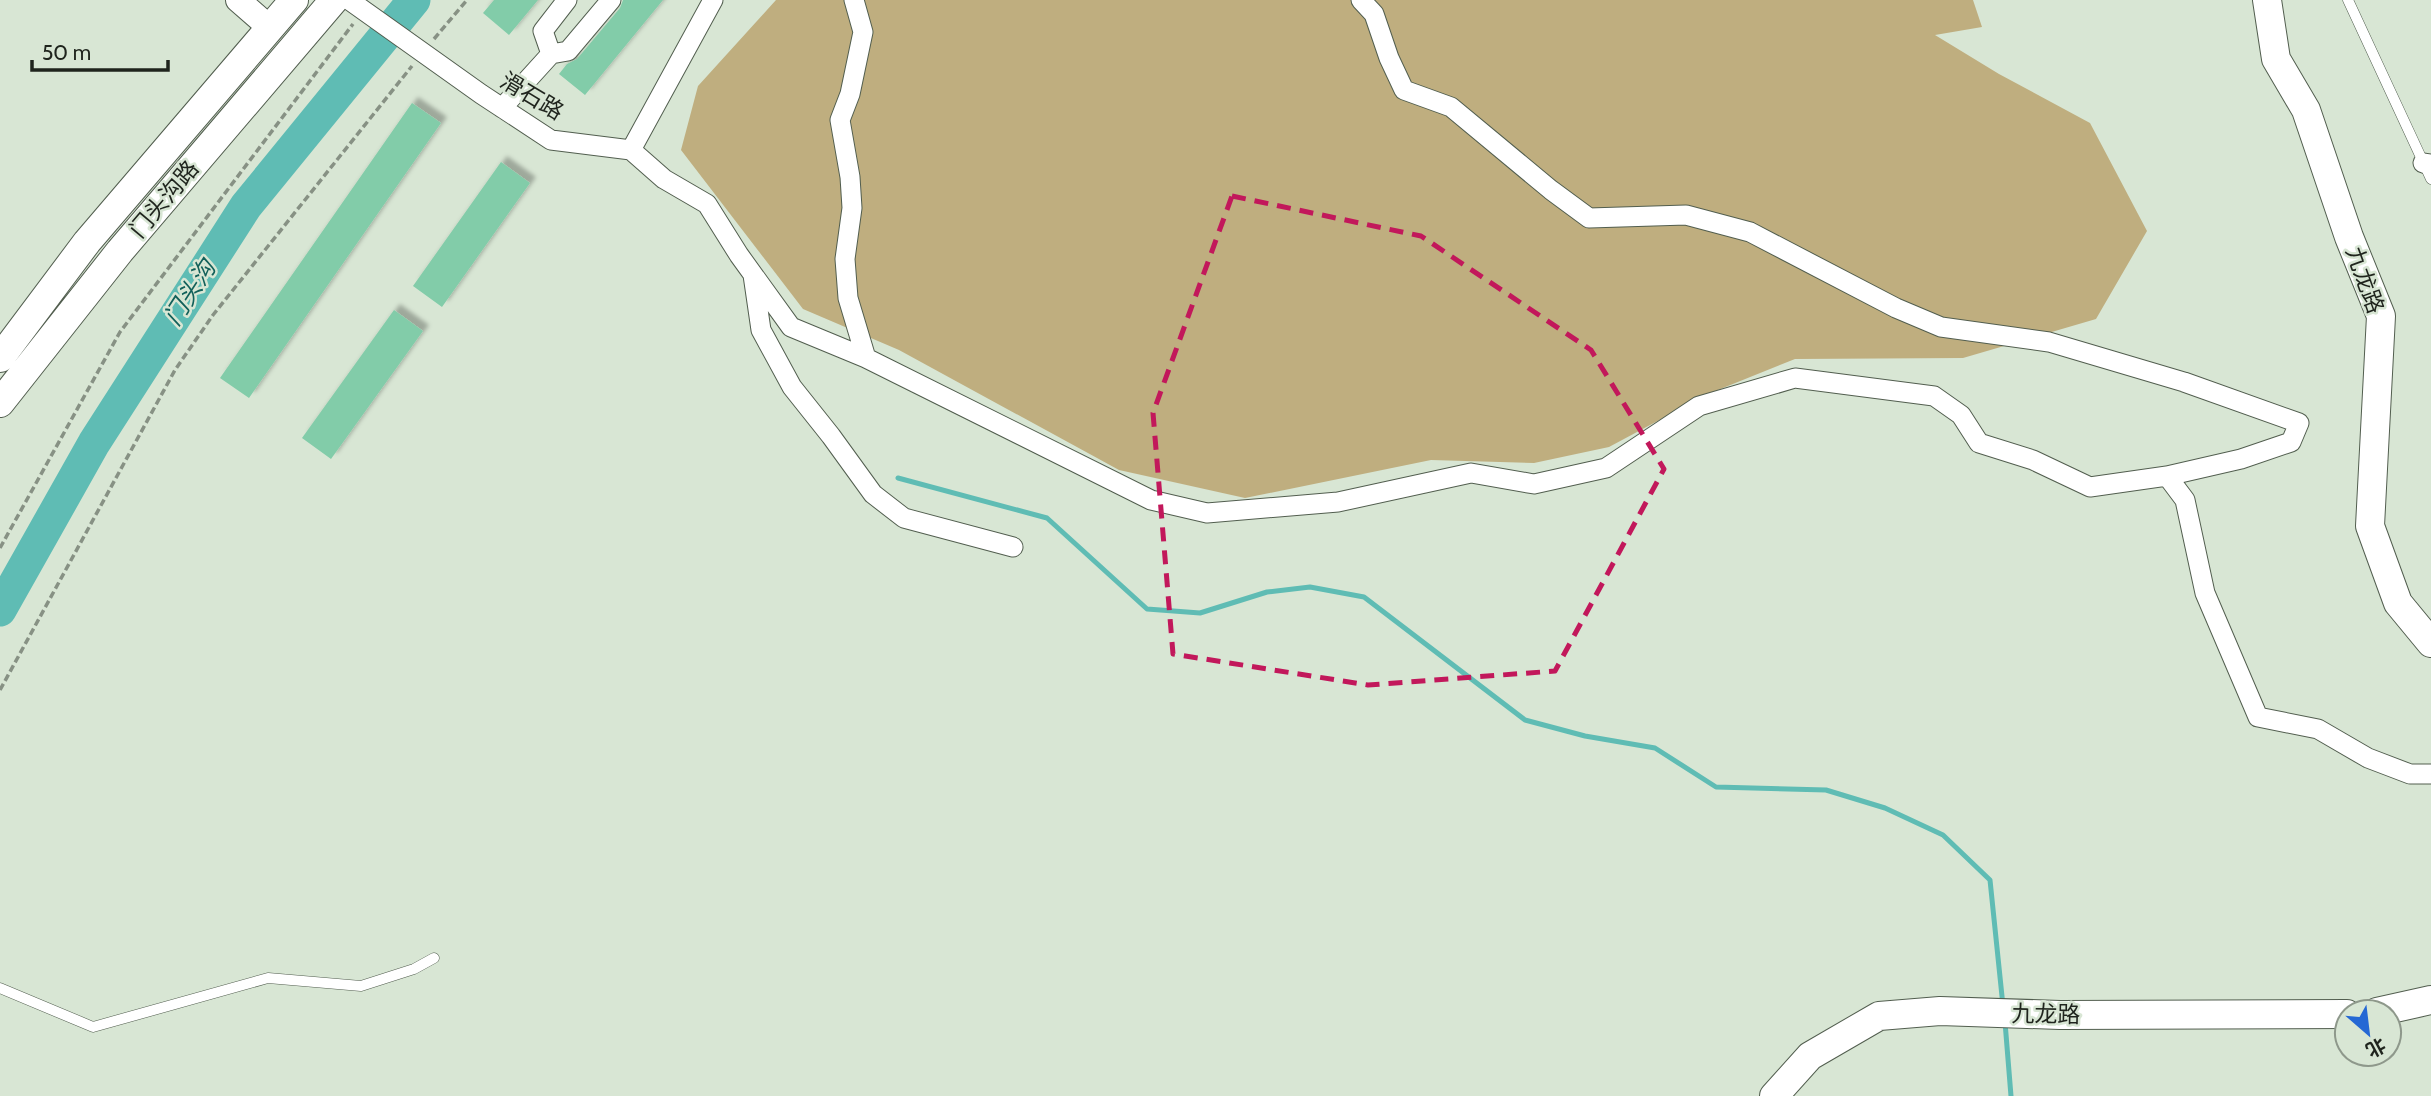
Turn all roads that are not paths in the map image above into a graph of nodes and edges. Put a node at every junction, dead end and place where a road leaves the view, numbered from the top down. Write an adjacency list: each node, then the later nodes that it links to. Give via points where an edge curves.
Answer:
1 (238, 0): 12 (street)
2 (294, 0): 12 (main road, 门头沟路)
3 (334, 0): 20 (main road, 门头沟路, via 120,251)
4 (567, 0): 13 (street, via 543,31)
5 (611, 0): 13 (street, via 568,51)
6 (713, 0): 15 (street)
7 (854, 0): 19 (street, via 863,33 840,120 852,208 845,259 848,298)
8 (1361, 0): 21 (street, via 1374,14 1404,90 1451,107 1589,218 1686,215 1750,232 1941,327 2049,342 2184,382 2299,423 2291,442 2241,459)
9 (2267, 0): 23 (main road, 九龙路, via 2276,58 2306,110 2348,237 2381,316 2370,526 2398,603)
10 (2348, 0): 16 (lane)
11 (356, 5): 14 (street, 滑石路)
12 (269, 27): 18 (main road, 门头沟路, via 87,242)
13 (551, 54): 14 (street)
14 (502, 108): 15 (street, 滑石路, via 551,140)
15 (631, 150): 17 (street, via 664,179 707,204)
16 (2428, 169)
17 (753, 275): 19 (street, via 791,327); 22 (street, via 761,330 792,387 873,494 904,518)
18 (0, 358)
19 (866, 358): 21 (street, via 1152,500 1207,513 1338,502 1471,473 1534,484 1594,471 1606,468 1699,406 1795,378 1934,397 1961,415 1979,443 2033,460 2090,487)
20 (0, 403)
21 (2167, 475): 24 (street, via 2185,500 2205,593 2258,717 2318,729 2368,758 2410,774)
22 (1013, 547)
23 (2431, 643)
24 (2431, 774)
25 (434, 958): 26 (lane, via 361,986 268,978 93,1027)
26 (0, 988)
27 (2431, 1000): 28 (main road)
28 (2403, 1006)
29 (2333, 1014): 30 (main road, 九龙路, via 1940,1011 1880,1016 1810,1056)
30 (1774, 1096)

